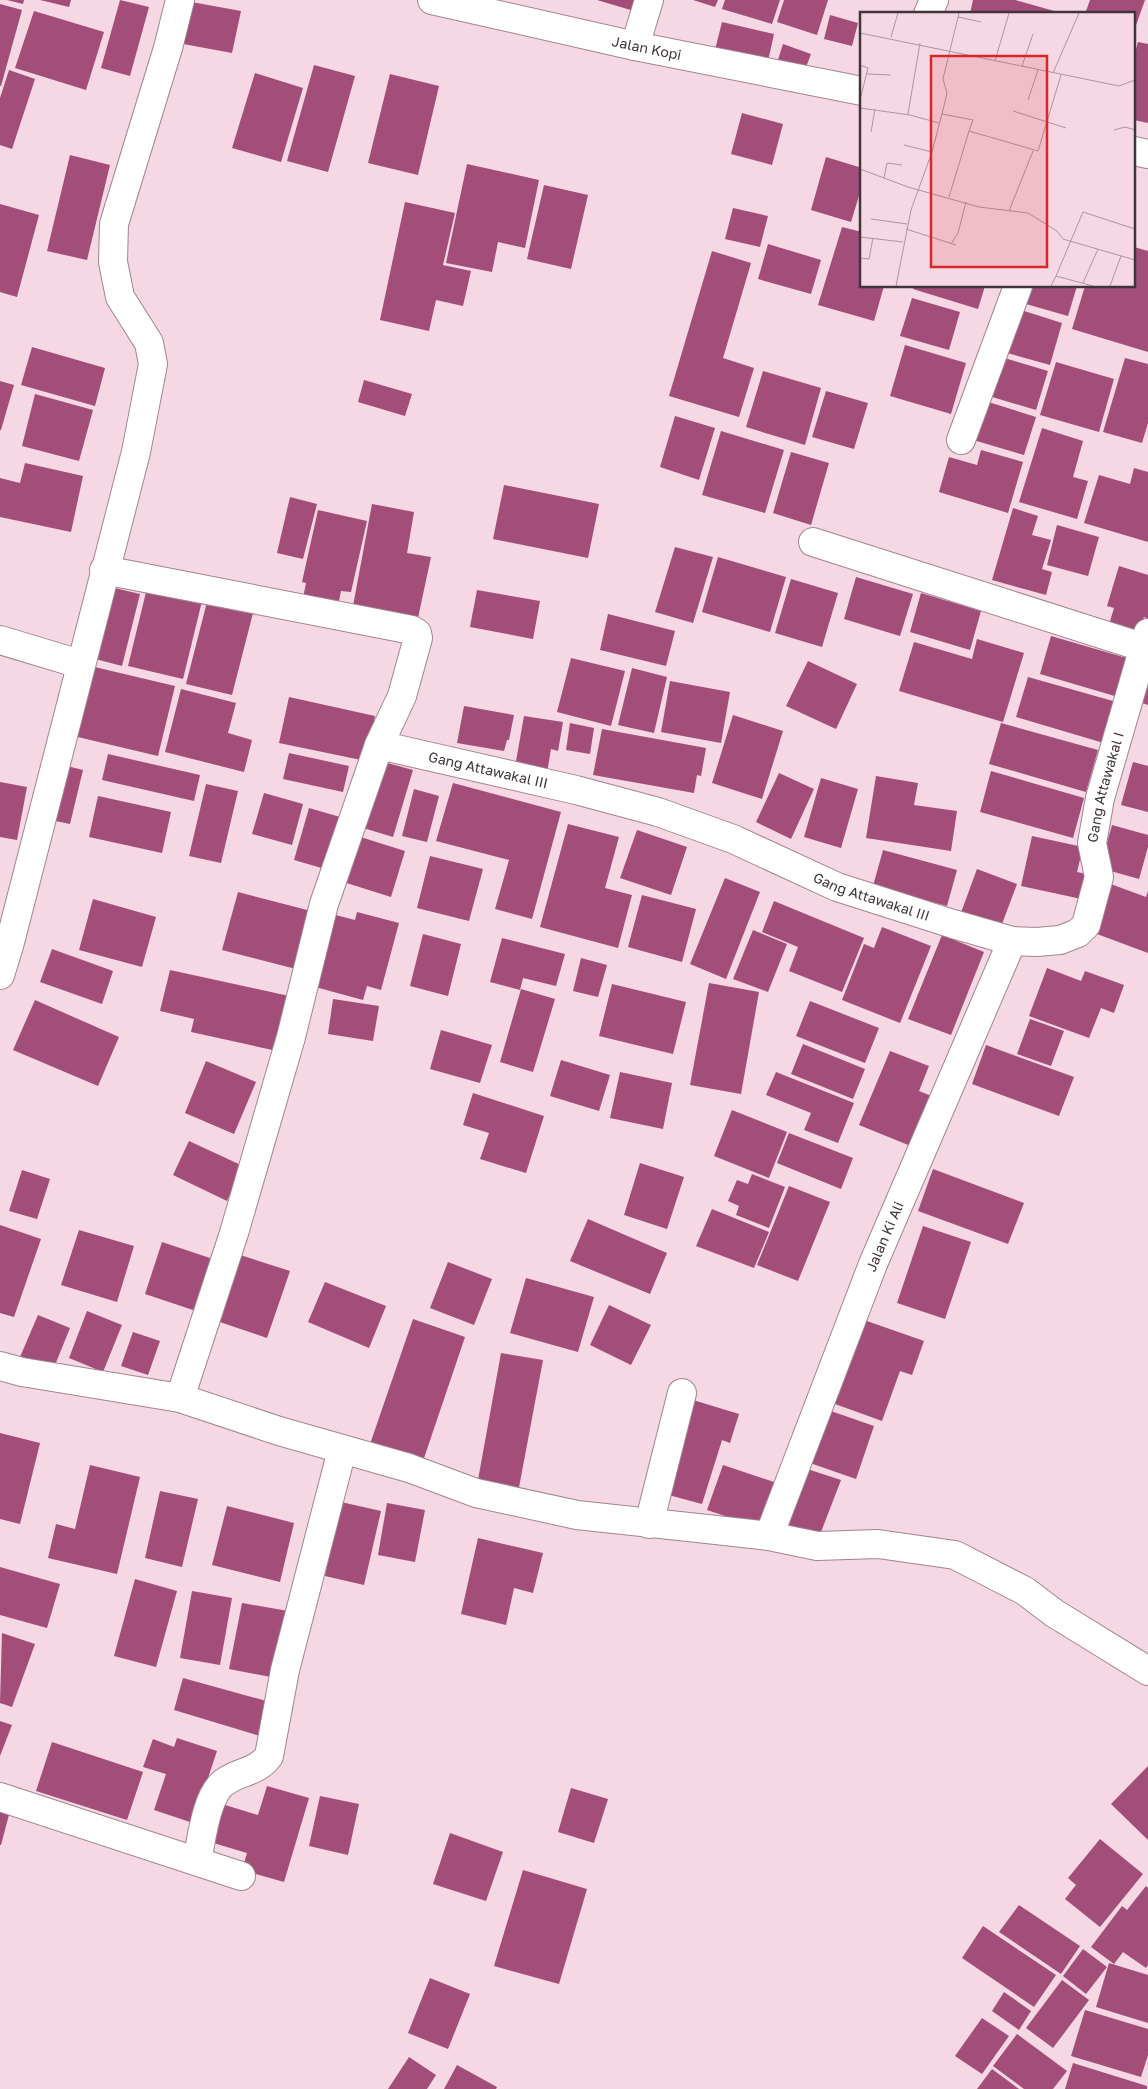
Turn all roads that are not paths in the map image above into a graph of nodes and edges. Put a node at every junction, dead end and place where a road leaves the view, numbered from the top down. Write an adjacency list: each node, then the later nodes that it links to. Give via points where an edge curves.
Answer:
1 (180, 0): 11 (street, via 114,224 113,262 120,297 149,343 152,364 136,452)
2 (432, 0): 6 (street, Jalan Kopi)
3 (649, 0): 6 (street)
4 (934, 0): 5 (street)
5 (929, 12)
6 (635, 46): 7 (street, Jalan Kopi)
7 (860, 92)
8 (1017, 288): 9 (street)
9 (962, 440)
10 (813, 542): 13 (street)
11 (104, 570): 14 (street); 15 (street, via 412,630 418,638 402,696)
12 (0, 640): 14 (street)
13 (1147, 643): 16 (street, Gang Attawakal I, via 1100,798 1092,843 1098,877 1086,925 1078,934 1060,940)
14 (80, 664): 17 (street)
15 (379, 745): 16 (street, Gang Attawakal III, via 658,812 733,839 837,887 878,902); 21 (street, via 324,904 291,1037 245,1196)
16 (1012, 941): 24 (street, Jalan Ki Ali, via 873,1264)
17 (5, 945): 18 (street)
18 (0, 975)
19 (0, 1366): 21 (street)
20 (682, 1393): 23 (street)
21 (180, 1398): 22 (street)
22 (342, 1450): 23 (street, via 409,1468 476,1493 577,1515); 27 (street, via 285,1670 269,1756 252,1771 225,1781 214,1792)
23 (649, 1524): 24 (street)
24 (770, 1536): 25 (street, via 817,1546 878,1544 955,1555 1025,1591 1054,1613)
25 (1148, 1671)
26 (0, 1797): 27 (street)
27 (197, 1860): 28 (street)
28 (241, 1876)

